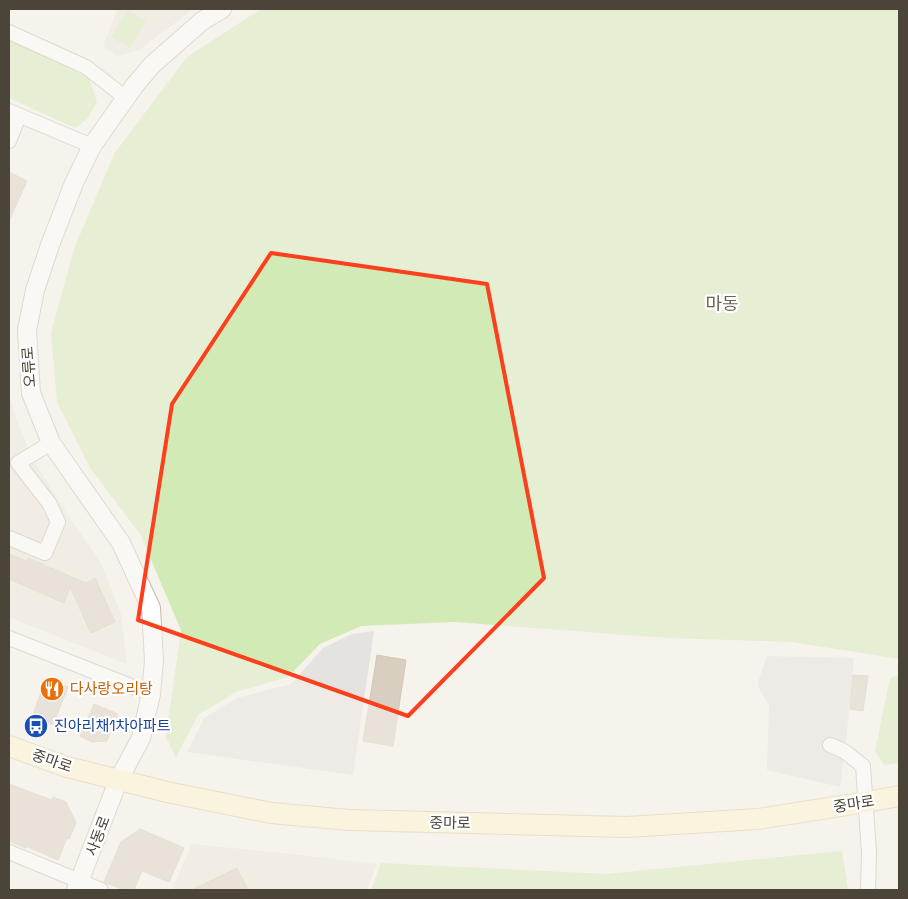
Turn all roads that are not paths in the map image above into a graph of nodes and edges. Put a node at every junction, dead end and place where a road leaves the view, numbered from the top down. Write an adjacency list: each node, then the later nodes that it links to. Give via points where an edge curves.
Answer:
1 (222, 9): 3 (street, 오류로, via 202,21 152,65)
2 (9, 32): 3 (street, via 86,67)
3 (126, 98): 6 (street, 오류로)
4 (14, 114): 5 (street); 6 (street)
5 (9, 141)
6 (92, 146): 7 (street, 오류로, via 50,245 35,290 27,330 31,393)
7 (51, 443): 8 (street, via 18,463 49,503 58,522 45,553); 10 (street, 오류로, via 120,543 151,608 154,660)
8 (9, 538)
9 (9, 638): 10 (street)
10 (151, 694): 13 (street, 오류로, via 141,738)
11 (830, 745): 15 (street, via 864,766)
12 (9, 746): 13 (main road, 중마로)
13 (118, 781): 15 (main road, 중마로, via 271,814 349,820 626,827 758,819); 17 (street, 사동로)
14 (899, 796): 15 (main road, 중마로)
15 (866, 802): 18 (street, via 870,853)
16 (9, 854): 17 (street)
17 (78, 886): 19 (street)
18 (868, 889)
19 (101, 890)

